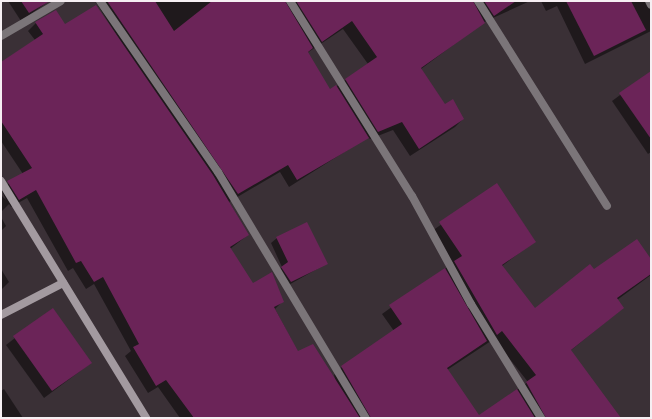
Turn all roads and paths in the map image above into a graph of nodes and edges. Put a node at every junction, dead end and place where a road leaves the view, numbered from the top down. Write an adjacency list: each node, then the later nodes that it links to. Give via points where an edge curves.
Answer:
1 (62, 1): 7 (street)
2 (100, 1): 13 (street, via 218,172)
3 (290, 1): 14 (street, via 412,196 471,304)
4 (478, 1): 9 (street)
5 (649, 1): 6 (street)
6 (651, 5)
7 (1, 36)
8 (1, 181): 10 (street)
9 (607, 206)
10 (63, 283): 11 (street); 12 (street)
11 (1, 315)
12 (146, 418)
13 (366, 418)
14 (541, 418)

